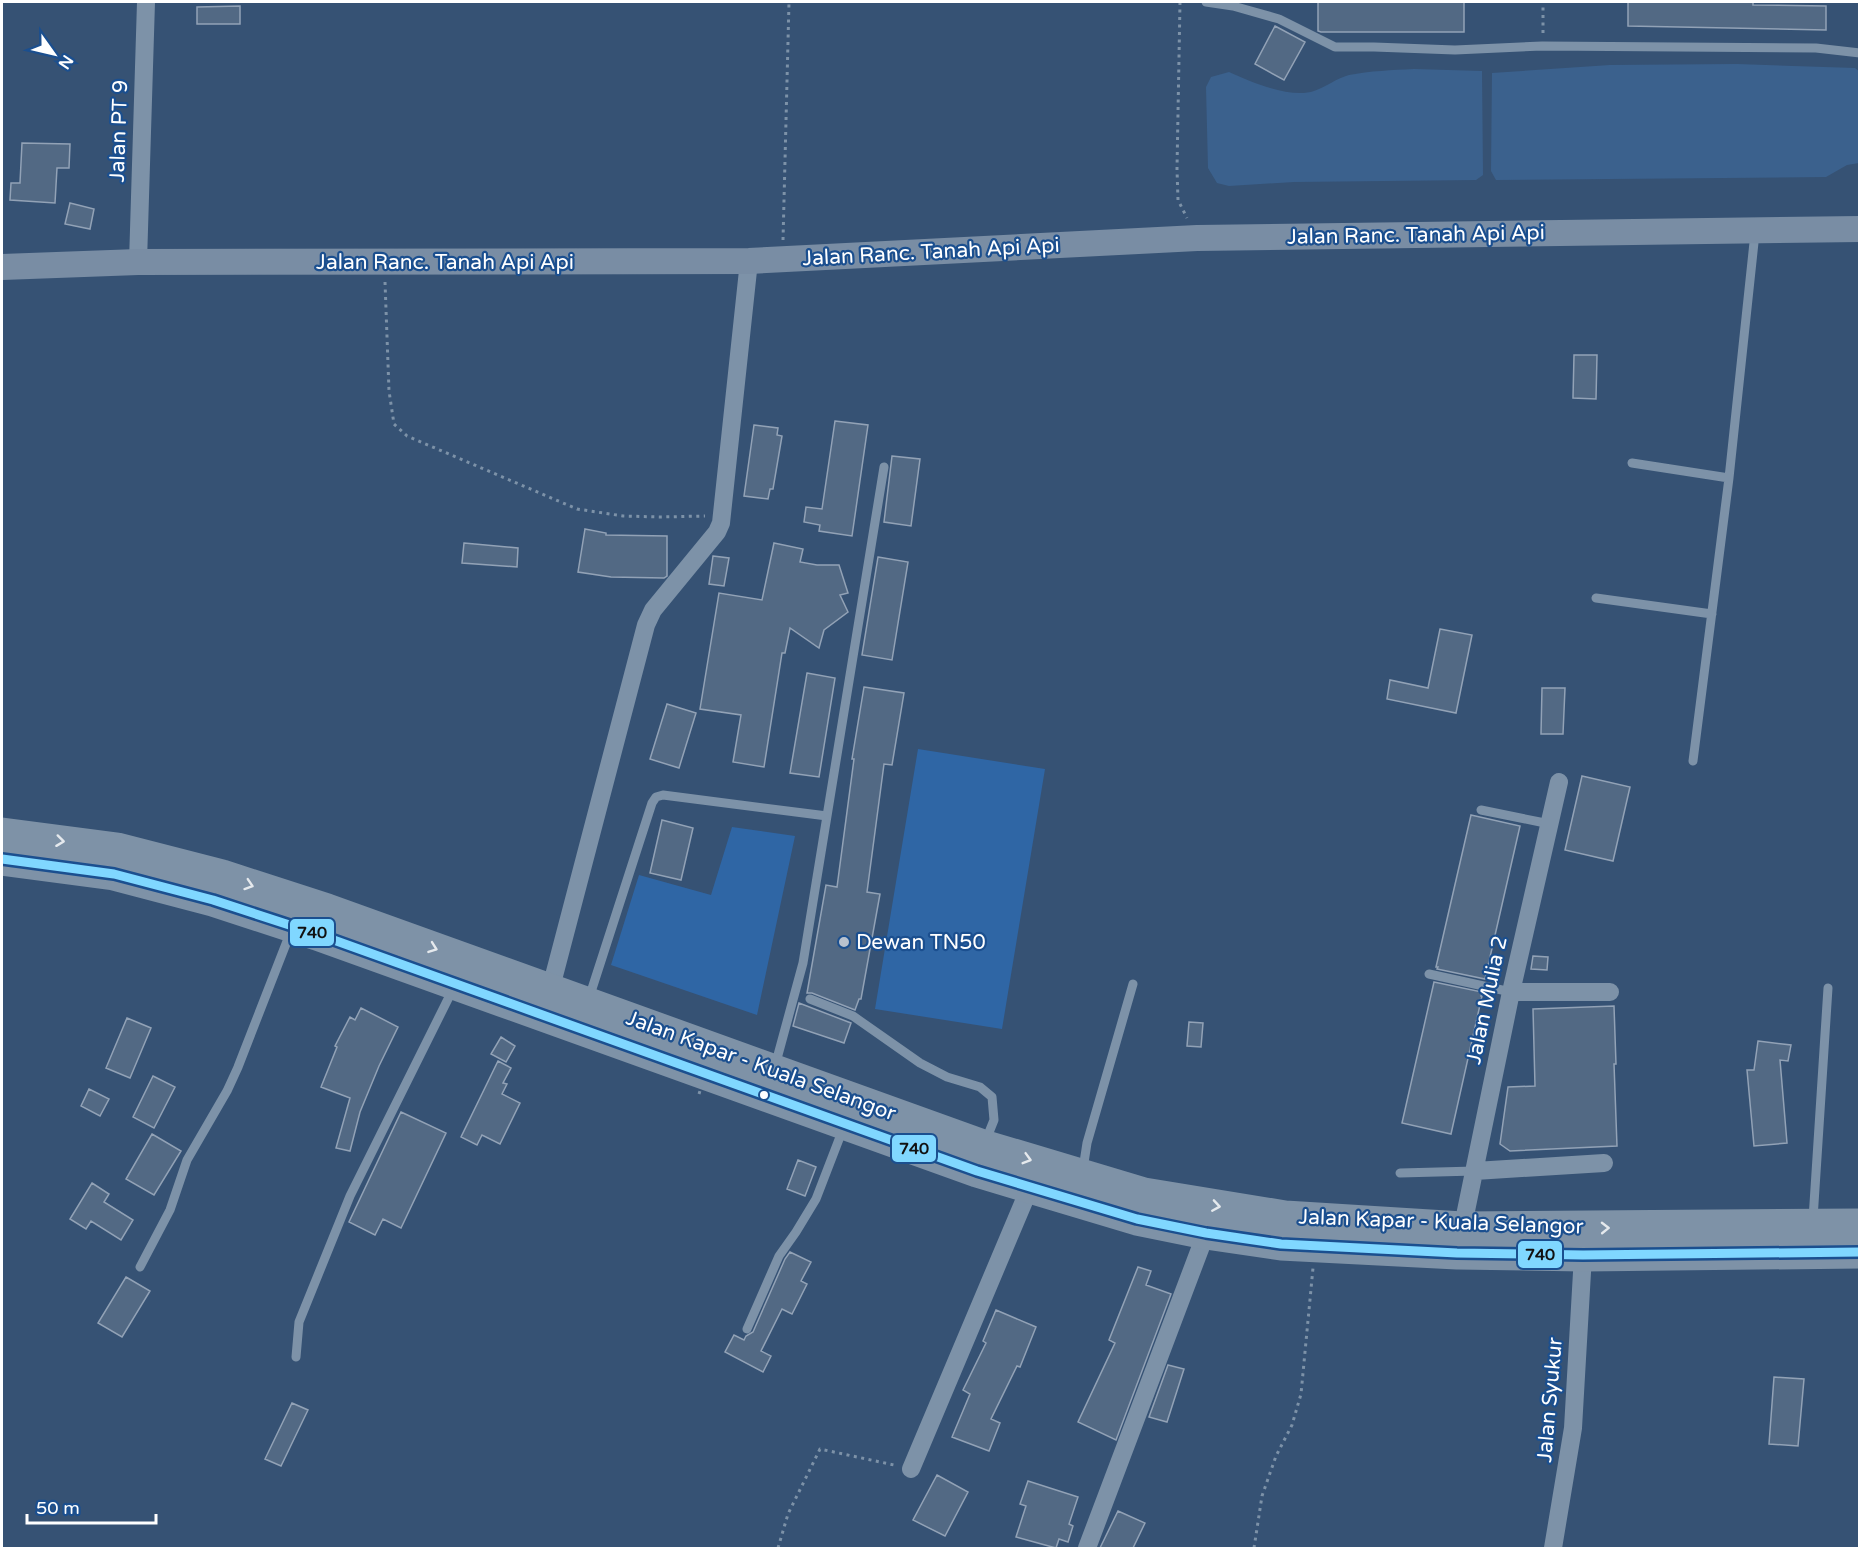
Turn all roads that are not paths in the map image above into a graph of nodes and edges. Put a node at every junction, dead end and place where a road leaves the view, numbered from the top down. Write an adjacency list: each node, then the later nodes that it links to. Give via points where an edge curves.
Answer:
1 (146, 2): 7 (street, Jalan PT 9)
2 (1206, 2): 3 (lane, via 1279,19 1335,47 1816,48)
3 (1860, 53)
4 (1860, 229): 5 (street, Jalan Ranc. Tanah Api Api)
5 (1755, 231): 6 (street, Jalan Ranc. Tanah Api Api, via 1197,238); 11 (lane)
6 (749, 261): 7 (street, Jalan Ranc. Tanah Api Api); 26 (street, via 721,523 653,610 646,625)
7 (138, 262): 8 (street, Jalan Ranc. Tanah Api Api)
8 (2, 267)
9 (1632, 463): 11 (lane)
10 (884, 467): 17 (lane)
11 (1729, 478): 13 (lane)
12 (1596, 598): 13 (lane)
13 (1712, 614): 14 (lane)
14 (1693, 761)
15 (1559, 782): 18 (street, Jalan Mulia 2)
16 (1481, 810): 18 (lane)
17 (827, 816): 30 (lane, via 656,797); 31 (lane, via 803,963)
18 (1550, 825): 27 (street, Jalan Mulia 2)
19 (2, 834): 26 (highway, Jalan Kapar - Kuala Selangor, one-way to 26, via 117,849 222,876)
20 (2, 859): 21 (highway, Jalan Kapar - Kuala Selangor, via 114,874)
21 (293, 926): 23 (highway, Jalan Kapar - Kuala Selangor); 45 (lane, via 238,1067 187,1160 170,1210)
22 (1429, 974): 27 (lane)
23 (456, 984): 30 (highway, Jalan Kapar - Kuala Selangor); 47 (lane, via 350,1196 299,1322)
24 (1133, 984): 37 (lane, via 1087,1143)
25 (1828, 988): 39 (lane)
26 (550, 991): 30 (highway, Jalan Kapar - Kuala Selangor)
27 (1511, 992): 28 (street); 35 (street, Jalan Mulia 2)
28 (1610, 992)
29 (810, 999): 33 (lane, via 853,1016 920,1063 980,1087 992,1097 993,1120)
30 (582, 1016): 31 (highway, Jalan Kapar - Kuala Selangor)
31 (770, 1083): 32 (highway, Jalan Kapar - Kuala Selangor); 33 (highway, Jalan Kapar - Kuala Selangor)
32 (845, 1124): 38 (highway, Jalan Kapar - Kuala Selangor); 46 (lane, via 819,1191 779,1256)
33 (983, 1146): 37 (highway, Jalan Kapar - Kuala Selangor, one-way to 37)
34 (1604, 1163): 35 (street)
35 (1475, 1171): 36 (lane); 42 (street, Jalan Mulia 2)
36 (1400, 1173)
37 (1082, 1175): 42 (highway, Jalan Kapar - Kuala Selangor, one-way to 42, via 1144,1194)
38 (1030, 1187): 41 (highway, Jalan Kapar - Kuala Selangor, via 1137,1219); 48 (street)
39 (1812, 1225): 40 (highway, Jalan Kapar - Kuala Selangor); 42 (highway, Jalan Kapar - Kuala Selangor, one-way to 39)
40 (1860, 1225)
41 (1206, 1233): 42 (highway, Jalan Kapar - Kuala Selangor, via 1315,1246); 49 (street)
42 (1460, 1240): 44 (highway, Jalan Kapar - Kuala Selangor)
43 (1860, 1252): 44 (highway, Jalan Kapar - Kuala Selangor)
44 (1583, 1255): 50 (street, Jalan Syukur, via 1573,1428)
45 (140, 1267)
46 (747, 1329)
47 (296, 1357)
48 (911, 1469)
49 (1087, 1548)
50 (1553, 1548)

